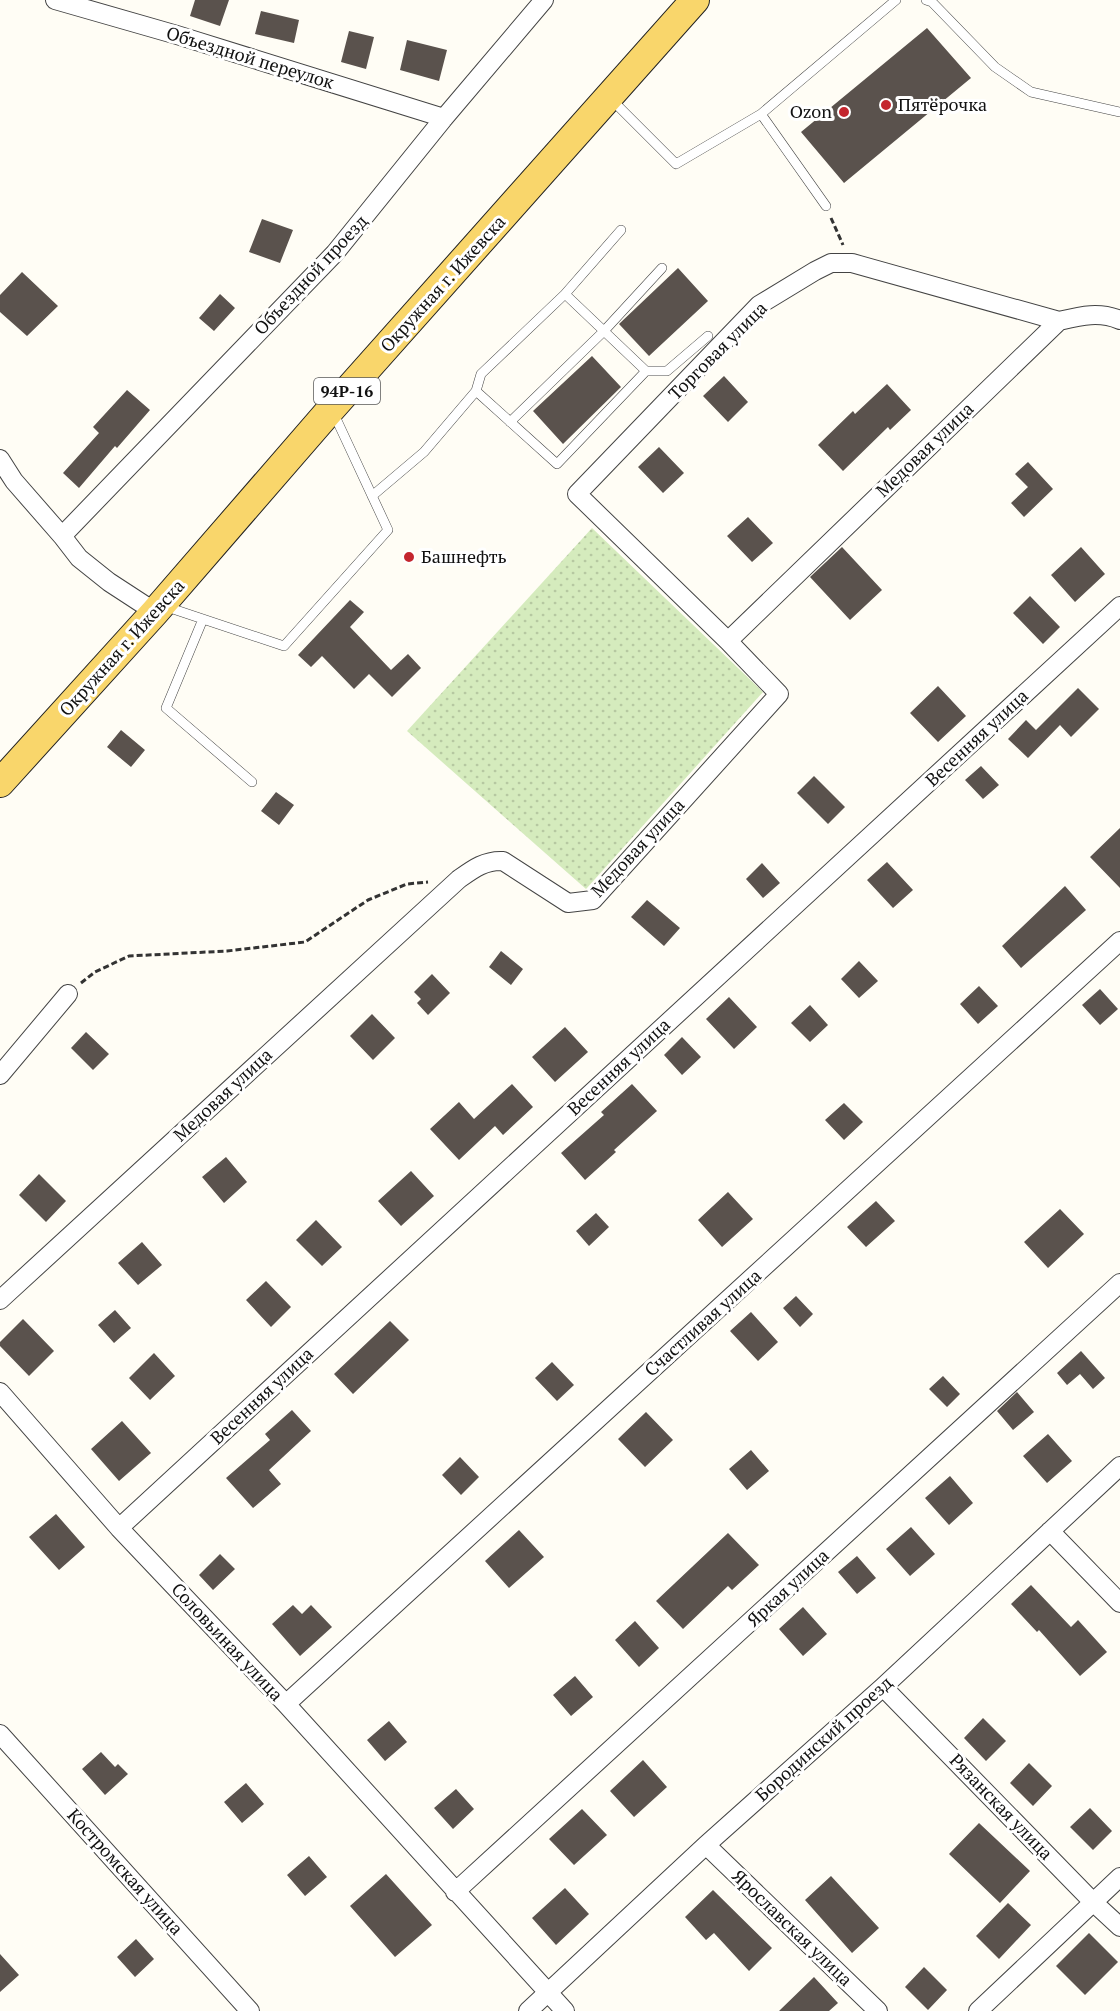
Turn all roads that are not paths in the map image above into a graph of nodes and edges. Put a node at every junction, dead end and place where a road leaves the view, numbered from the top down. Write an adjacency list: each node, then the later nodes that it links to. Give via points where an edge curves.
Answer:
1 (55, 0): 9 (street, Объездной переулок)
2 (544, 0): 9 (street, Объездной проезд)
3 (695, 0): 6 (main road, Окружная г. Ижевска / 94Р-16)
4 (896, 0): 8 (lane)
5 (926, 0): 7 (lane, via 995,67 1031,92)
6 (609, 97): 8 (lane, via 676,164); 20 (main road, Окружная г. Ижевска / 94Р-16)
7 (1120, 112)
8 (760, 114): 10 (lane)
9 (444, 118): 24 (street, Объездной проезд, via 335,253)
10 (826, 206)
11 (621, 230): 13 (lane)
12 (662, 268): 16 (lane)
13 (565, 294): 16 (lane); 19 (lane, via 481,374)
14 (1120, 320): 15 (street, via 1088,314)
15 (1059, 321): 28 (street, Медовая улица); 28 (street, Торговая улица, via 852,263 831,263 759,305 577,494)
16 (604, 331): 18 (lane); 21 (lane)
17 (708, 336): 18 (lane, via 667,371)
18 (646, 371): 21 (lane, via 557,464)
19 (476, 391): 21 (lane); 23 (lane, via 424,452)
20 (332, 409): 23 (lane); 26 (main road, Окружная г. Ижевска / 94Р-16)
21 (510, 422)
22 (0, 459): 24 (street, via 14,482)
23 (372, 496): 27 (lane, via 388,530 284,646)
24 (62, 536): 26 (street, via 79,558 109,582)
25 (1120, 606): 38 (street, Весенняя улица)
26 (158, 609): 27 (lane); 30 (main road, Окружная г. Ижевска / 94Р-16)
27 (203, 619): 29 (lane, via 166,708)
28 (728, 641): 35 (street, Медовая улица, via 779,694 593,900 568,903 503,861 491,860 474,868)
29 (252, 782)
30 (0, 783)
31 (1120, 941): 42 (street, Счастливая улица)
32 (68, 994): 33 (street)
33 (0, 1075)
34 (1120, 1283): 46 (street, Яркая улица)
35 (0, 1300)
36 (0, 1392): 38 (street, Соловьиная улица)
37 (1120, 1466): 39 (street, Бородинский проезд)
38 (119, 1528): 42 (street, Соловьиная улица)
39 (1050, 1531): 40 (street); 41 (street, Бородинский проезд)
40 (1120, 1603)
41 (883, 1687): 44 (street, Бородинский проезд); 47 (street, Рязанская улица)
42 (286, 1704): 46 (street, Соловьиная улица)
43 (0, 1734): 50 (street, Костромская улица)
44 (706, 1845): 49 (street, Бородинский проезд); 53 (street, Ярославская улица)
45 (1120, 1877): 47 (street)
46 (455, 1892): 49 (street, Соловьиная улица)
47 (1093, 1902): 48 (street, Рязанская улица); 54 (street)
48 (1120, 1927)
49 (546, 1992): 51 (street, Бородинский проезд); 52 (street, Соловьиная улица)
50 (250, 2011)
51 (528, 2011)
52 (565, 2011)
53 (878, 2011)
54 (978, 2011)

